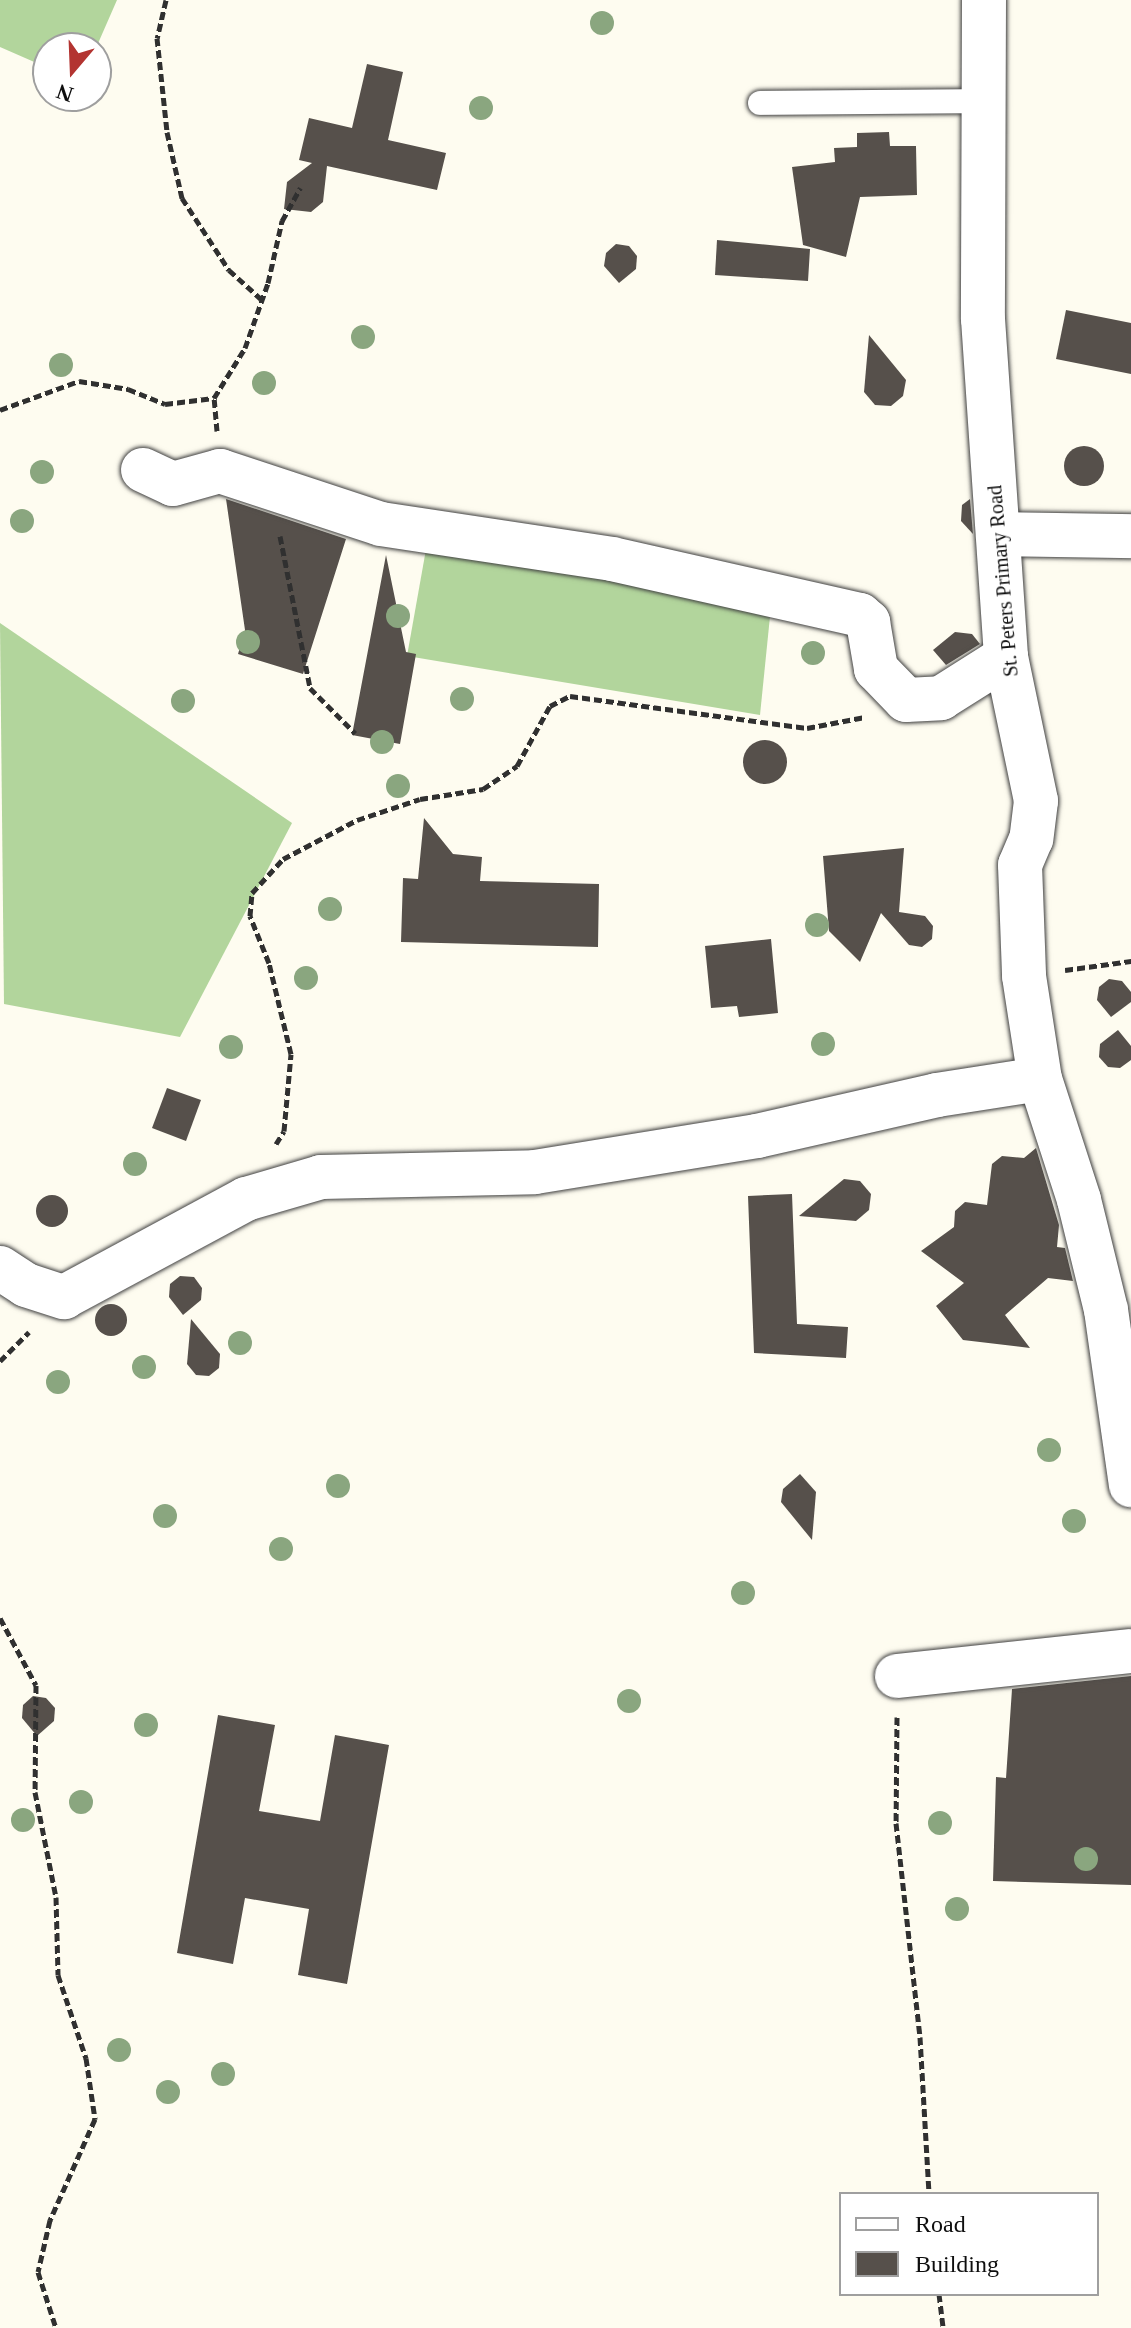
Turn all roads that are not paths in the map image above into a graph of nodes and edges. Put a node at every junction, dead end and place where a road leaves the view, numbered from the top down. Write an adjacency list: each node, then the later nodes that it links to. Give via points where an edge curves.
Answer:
1 (984, 0): 2 (street, St. Peters Primary Road)
2 (983, 101): 3 (lane); 5 (street, St. Peters Primary Road, via 983,319)
3 (760, 103)
4 (143, 470): 7 (street, via 173,484 220,471 381,524 612,559 860,615 868,622 876,669 906,700 941,698)
5 (998, 534): 6 (street); 7 (street, St. Peters Primary Road)
6 (1131, 536)
7 (1006, 657): 8 (street, St. Peters Primary Road, via 1036,801 1031,839 1020,865 1024,976)
8 (1040, 1079): 9 (street, via 937,1095 757,1136 535,1172 321,1177 246,1199 64,1297 26,1285); 10 (street, St. Peters Primary Road, via 1106,1310)
9 (0, 1268)
10 (1131, 1485)
11 (1131, 1651): 12 (street)
12 (897, 1676)

